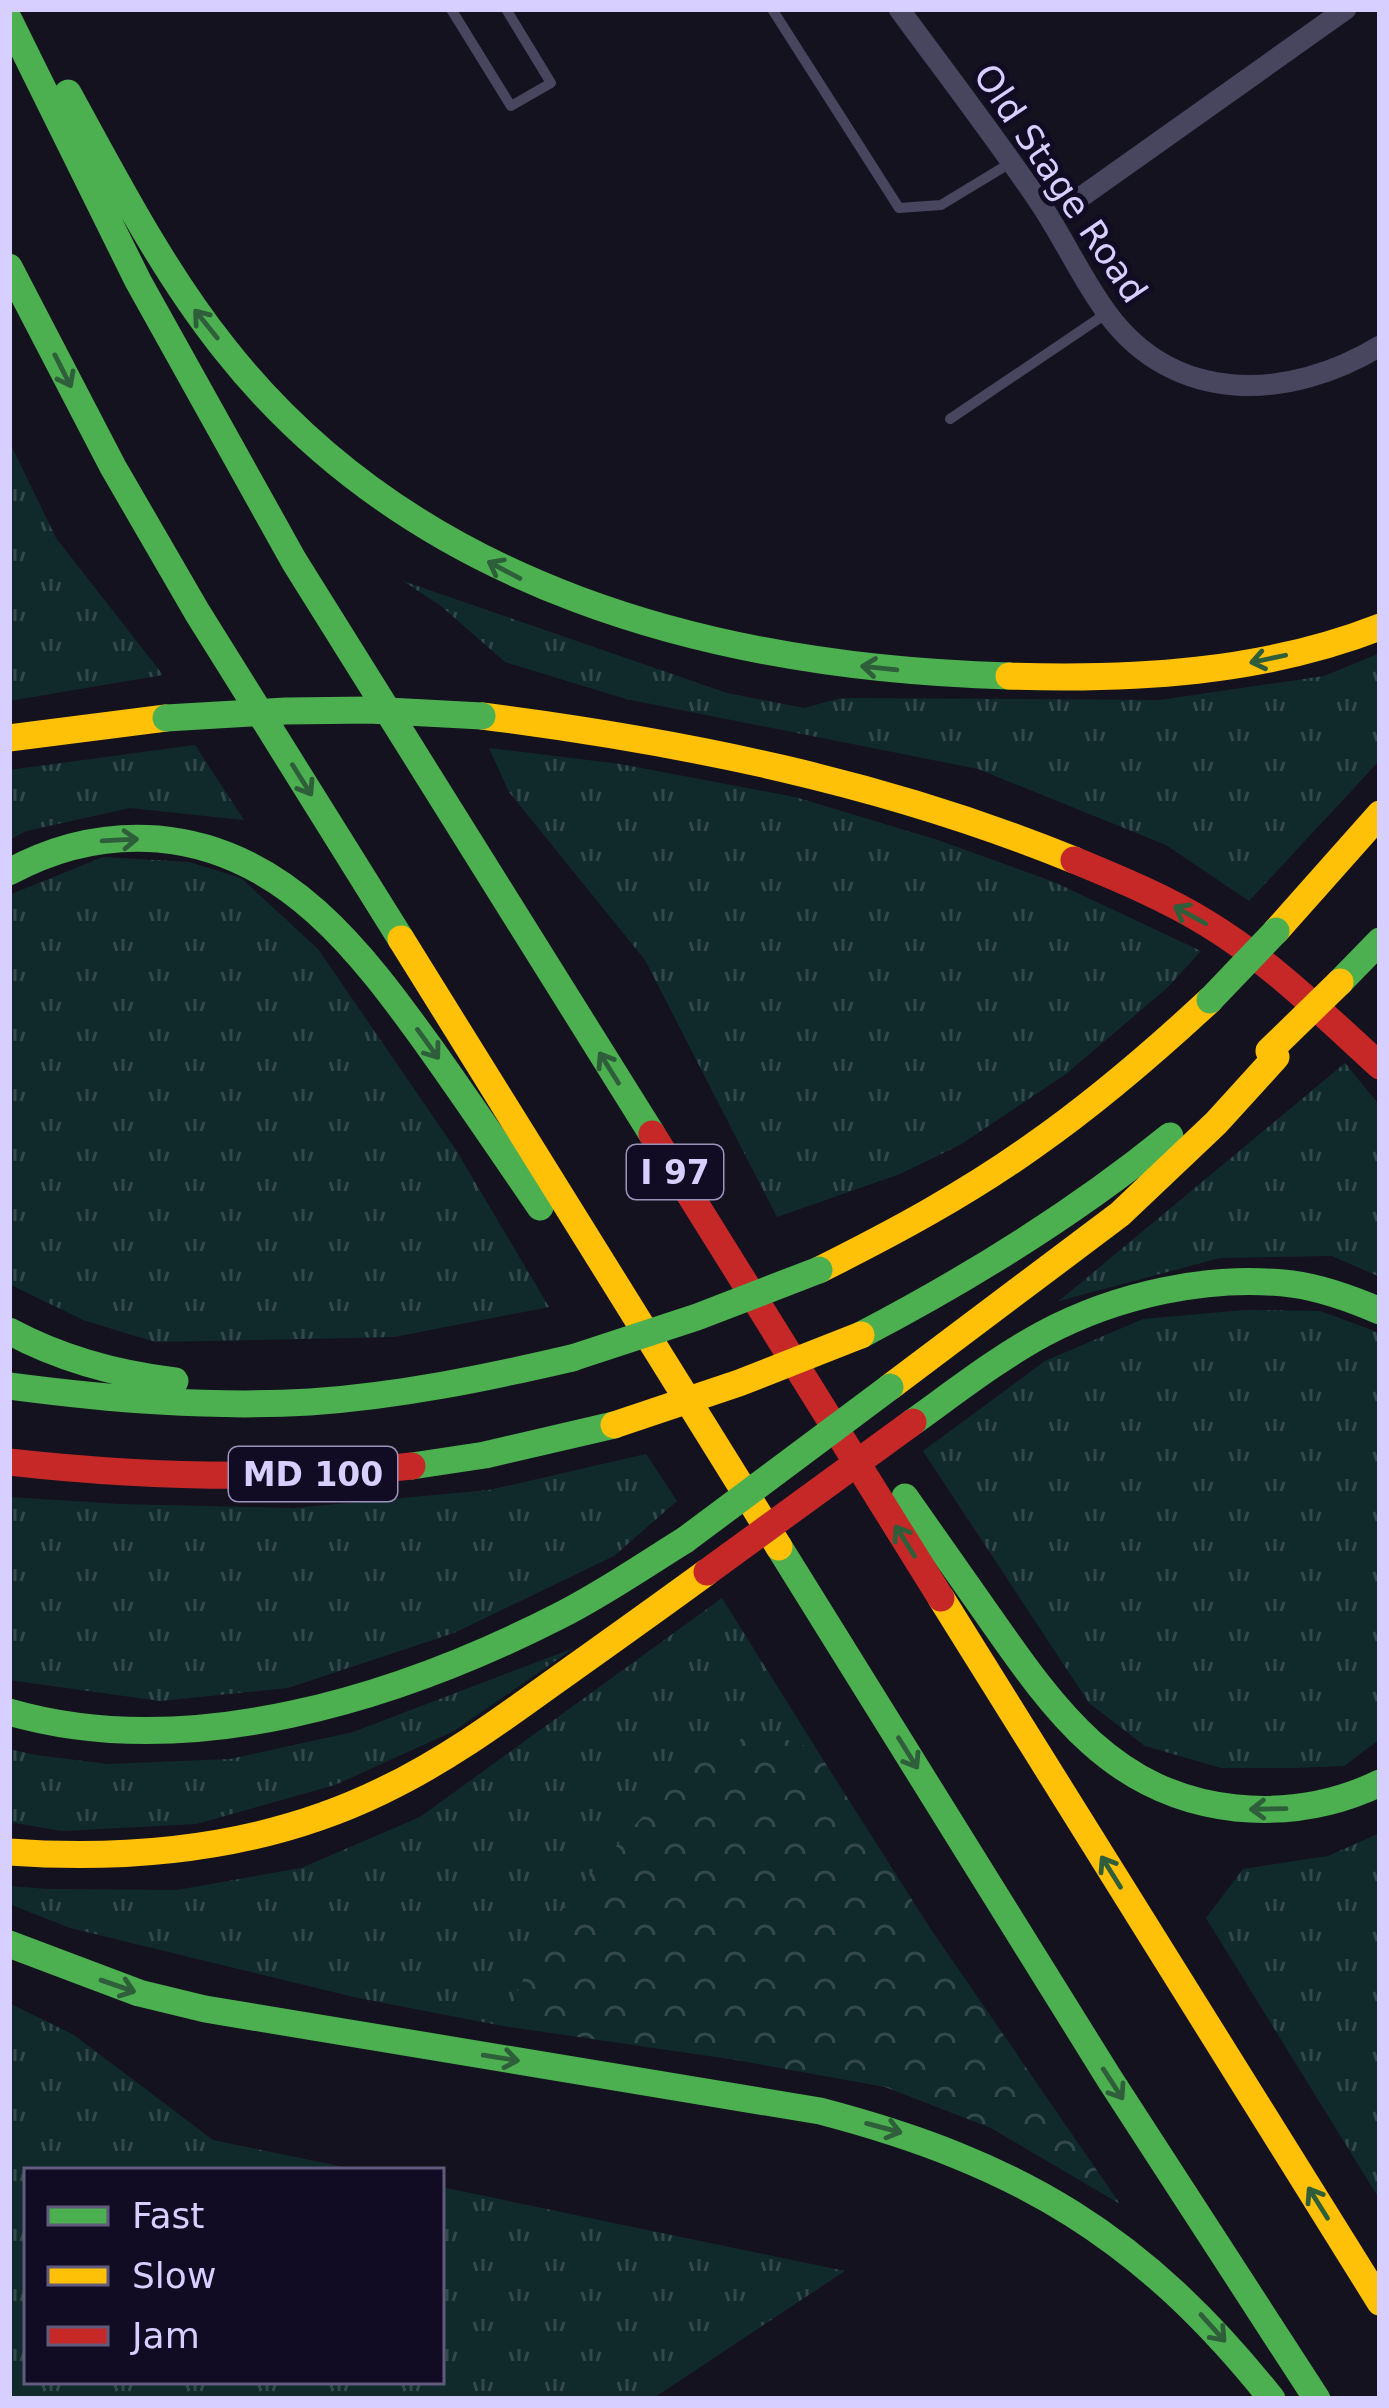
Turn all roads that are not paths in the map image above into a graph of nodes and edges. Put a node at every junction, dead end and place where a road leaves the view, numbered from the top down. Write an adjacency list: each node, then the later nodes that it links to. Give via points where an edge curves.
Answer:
1 (21, 9): 14 (highway, one-way to 1, via 1239,665 970,677 766,652 609,612 522,580 390,504 239,365 192,308)
2 (451, 9): 3 (lane, via 511,106 551,83)
3 (506, 9)
4 (772, 9): 8 (lane, via 898,208 941,206)
5 (899, 9): 8 (street, Old Stage Road)
6 (1346, 9): 9 (street)
7 (9, 20): 21 (highway, I 97, one-way to 7, via 224,440)
8 (1012, 162): 11 (street, Old Stage Road)
9 (1084, 195)
10 (9, 267): 27 (highway, one-way to 27, via 197,612)
11 (1107, 313): 12 (street, Old Stage Road, via 1168,368 1224,384 1272,386 1328,373); 13 (lane)
12 (1380, 346)
13 (950, 419)
14 (1380, 627)
15 (9, 738): 20 (highway, one-way to 15, bridge, via 1228,936 1142,888 911,799 801,769 482,716 368,710 166,718)
16 (1380, 814): 25 (highway, MD 100, bridge, via 1210,1000 1123,1078 971,1188 819,1270 687,1322 572,1358)
17 (9, 872): 27 (highway, one-way to 27, via 69,846 162,839 255,867 342,935 457,1084)
18 (1380, 940): 19 (highway, bridge)
19 (1272, 1054): 26 (highway, MD 100, bridge, via 1082,1205 943,1293 774,1373 614,1425 445,1461 329,1474 132,1475); 28 (highway, bridge, via 1216,1123 1120,1214 685,1540 562,1614 464,1661 269,1720 97,1728)
20 (1380, 1066)
21 (637, 1112): 29 (highway, one-way to 21, via 1323,1805 1261,1811 1149,1785 1102,1754 1019,1660); 32 (highway, I 97, one-way to 21)
22 (1380, 1311): 30 (highway, bridge, via 1292,1284 1232,1283 1067,1322 913,1422 496,1723 362,1801 217,1845 131,1856)
23 (9, 1331): 25 (highway, via 39,1349 151,1379 278,1390)
24 (9, 1386): 25 (highway, MD 100, via 218,1403)
25 (424, 1388)
26 (9, 1462)
27 (879, 1706): 34 (highway, one-way to 34)
28 (9, 1712)
29 (1380, 1783)
30 (9, 1852)
31 (9, 1944): 33 (highway, one-way to 33, via 205,2009 820,2111 906,2134 1036,2189 1094,2224 1206,2319)
32 (1380, 2302)
33 (1272, 2399)
34 (1317, 2399)

